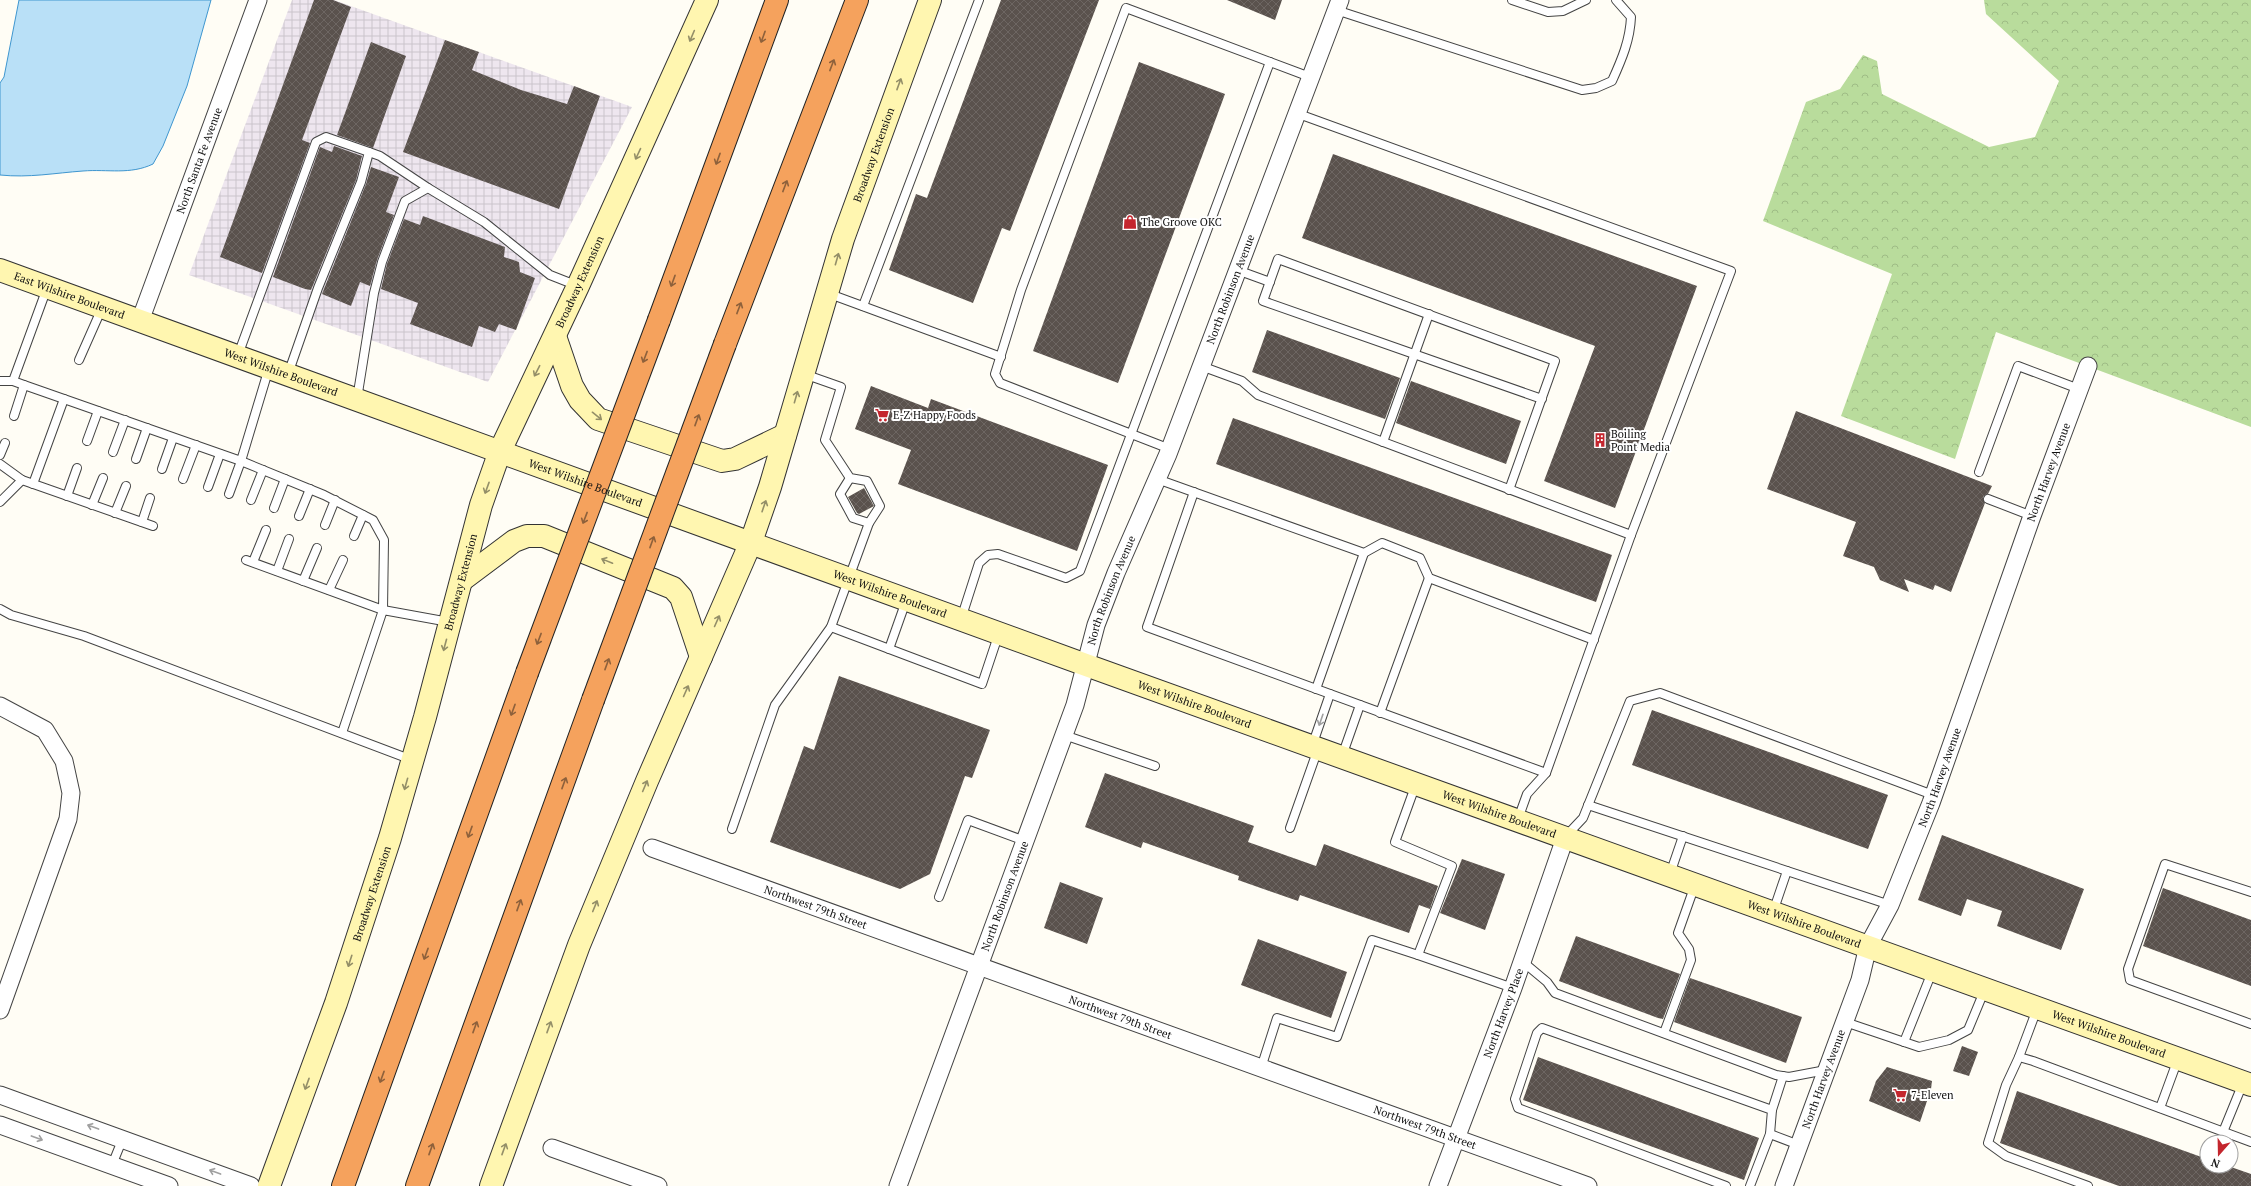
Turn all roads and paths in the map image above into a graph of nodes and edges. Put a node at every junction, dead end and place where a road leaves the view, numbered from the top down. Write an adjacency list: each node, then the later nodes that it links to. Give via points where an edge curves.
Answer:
1 (258, 0): 25 (street, North Santa Fe Avenue)
2 (707, 0): 19 (main road, Broadway Extension, one-way to 19)
3 (777, 0): 182 (highway, one-way to 182, bridge, via 526,673)
4 (857, 0): 183 (highway, one-way to 4, bridge, via 593,700 725,344)
5 (930, 0): 21 (main road, Broadway Extension, one-way to 5, via 843,239)
6 (979, 0): 22 (lane)
7 (1512, 0): 8 (lane, via 1548,12 1563,11)
8 (1586, 0)
9 (1616, 0): 10 (lane, via 1631,16 1630,34 1624,54 1612,80 1596,88 1582,90)
10 (1338, 5): 12 (street, North Robinson Avenue)
11 (1270, 62): 12 (lane); 29 (lane, via 1126,8 1021,290); 46 (lane)
12 (1310, 77): 13 (street, North Robinson Avenue)
13 (1296, 113): 17 (street, North Robinson Avenue); 95 (lane, via 1730,271)
14 (369, 152): 15 (lane, via 380,156); 28 (lane, via 326,137 316,142); 33 (lane, via 361,182 318,288)
15 (428, 188): 19 (lane, via 484,222 550,275); 40 (lane, via 405,201 382,262 374,293)
16 (0, 270): 20 (main road, East Wilshire Boulevard)
17 (1237, 270): 18 (lane); 31 (street, North Robinson Avenue)
18 (1270, 282): 24 (lane, via 1278,259); 27 (lane, via 1263,301)
19 (578, 286): 26 (main road, Broadway Extension)
20 (48, 287): 23 (main road, East Wilshire Boulevard); 35 (lane)
21 (827, 292): 22 (lane); 34 (main road, Broadway Extension)
22 (863, 306): 29 (lane)
23 (102, 307): 25 (main road, East Wilshire Boulevard); 30 (lane)
24 (1429, 314): 27 (lane); 41 (lane, via 1555,361)
25 (140, 321): 28 (main road, West Wilshire Boulevard)
26 (555, 336): 47 (main road, one-way to 47, via 572,386 580,400 598,419 722,461 735,459); 54 (main road, Broadway Extension, one-way to 54)
27 (1414, 354): 41 (lane); 51 (lane)
28 (238, 356): 33 (main road, West Wilshire Boulevard)
29 (1001, 357): 46 (lane, via 995,374 1000,383)
30 (79, 360)
31 (1200, 366): 51 (lane, via 1242,381 1258,395); 53 (street, North Robinson Avenue)
32 (2088, 366): 38 (street, North Harvey Avenue)
33 (278, 371): 40 (main road, West Wilshire Boulevard); 59 (lane)
34 (803, 374): 47 (main road, Broadway Extension, one-way to 34); 67 (lane, via 841,387 825,440)
35 (13, 380): 36 (lane); 37 (lane)
36 (0, 381)
37 (24, 385): 39 (lane); 43 (lane)
38 (2080, 389): 64 (lane, via 2018,366); 89 (street, North Harvey Avenue)
39 (64, 399): 42 (lane); 71 (lane)
40 (357, 399): 54 (main road, West Wilshire Boulevard)
41 (1542, 399): 75 (lane)
42 (98, 411): 44 (lane); 49 (lane)
43 (14, 416)
44 (125, 420): 45 (lane); 55 (lane)
45 (147, 428): 48 (lane); 58 (lane)
46 (1132, 434): 53 (lane); 111 (lane, via 1080,571 1066,578 998,554 988,555 979,563)
47 (785, 435): 98 (main road, Broadway Extension, one-way to 47)
48 (173, 438): 52 (lane); 62 (lane)
49 (87, 441)
50 (5, 442): 57 (lane)
51 (1383, 442): 75 (lane)
52 (196, 445): 56 (lane); 66 (lane)
53 (1170, 449): 69 (street, North Robinson Avenue)
54 (500, 451): 98 (main road, West Wilshire Boulevard); 105 (main road, Broadway Extension, one-way to 105, via 481,505)
55 (113, 452)
56 (220, 454): 59 (lane); 73 (lane)
57 (0, 455)
58 (136, 459)
59 (241, 461): 63 (lane); 77 (lane)
60 (0, 464): 70 (lane)
61 (78, 468): 78 (lane)
62 (162, 470)
63 (263, 470): 68 (lane); 81 (lane)
64 (1979, 472)
65 (103, 478): 84 (lane)
66 (184, 478)
67 (850, 478): 91 (lane, via 840,494 853,518); 91 (lane, via 867,481 880,506)
68 (285, 479): 74 (lane); 85 (lane)
69 (1157, 479): 76 (lane); 118 (street, North Robinson Avenue, via 1116,572 1096,625)
70 (22, 480): 71 (lane); 83 (lane)
71 (33, 484): 78 (lane)
72 (126, 486): 86 (lane)
73 (208, 487)
74 (310, 489): 82 (lane); 88 (lane)
75 (1509, 490): 95 (lane)
76 (1194, 492): 100 (lane); 119 (lane, via 1147,627)
77 (229, 494)
78 (67, 496): 84 (lane)
79 (150, 498): 90 (lane)
80 (1988, 499): 89 (lane)
81 (251, 500)
82 (335, 500): 87 (lane); 92 (lane)
83 (0, 502)
84 (92, 505): 86 (lane)
85 (274, 508)
86 (115, 513): 90 (lane)
87 (363, 515): 96 (lane); 110 (lane, via 373,520 384,540)
88 (299, 516)
89 (2032, 516): 132 (street, North Harvey Avenue)
90 (142, 522): 93 (lane)
91 (869, 523): 103 (lane)
92 (326, 525)
93 (153, 526)
94 (266, 530): 102 (lane, via 250,561)
95 (1631, 535): 115 (lane)
96 (354, 536)
97 (289, 539): 102 (lane)
98 (751, 542): 103 (main road, West Wilshire Boulevard); 117 (main road, Broadway Extension, one-way to 98)
99 (317, 548): 106 (lane)
100 (1364, 553): 104 (lane, via 1382,543 1420,558); 119 (lane)
101 (343, 560): 107 (lane)
102 (277, 571): 106 (lane)
103 (850, 578): 108 (main road, West Wilshire Boulevard); 113 (lane)
104 (1429, 578): 115 (lane); 123 (lane)
105 (462, 580): 112 (main road, Broadway Extension); 117 (main road, one-way to 105, via 681,597 673,588 544,536 527,536 514,541)
106 (303, 581): 107 (lane)
107 (329, 590): 110 (lane)
108 (907, 599): 111 (main road, West Wilshire Boulevard); 116 (lane)
109 (0, 609): 124 (lane, via 11,615 84,636)
110 (383, 610): 112 (lane); 124 (lane)
111 (961, 619): 114 (main road, West Wilshire Boulevard)
112 (451, 622): 128 (main road, Broadway Extension, one-way to 128)
113 (831, 626): 116 (lane); 136 (lane, via 775,705)
114 (999, 633): 116 (lane, via 982,684); 118 (main road, West Wilshire Boulevard)
115 (1594, 640): 130 (lane)
116 (889, 650)
117 (701, 657): 184 (main road, Broadway Extension, one-way to 117, via 579,945)
118 (1086, 665): 125 (street, North Robinson Avenue); 126 (main road, West Wilshire Boulevard)
119 (1316, 689): 120 (lane)
120 (1330, 694): 121 (lane); 126 (lane, one-way to 126)
121 (1360, 705): 123 (lane); 127 (lane)
122 (0, 706): 156 (street, via 45,730 64,761 71,793 68,819)
123 (1380, 712): 130 (lane)
124 (342, 734): 128 (lane)
125 (1064, 735): 129 (lane); 139 (street, North Robinson Avenue)
126 (1315, 747): 127 (main road, West Wilshire Boulevard); 135 (lane)
127 (1342, 757): 131 (main road, West Wilshire Boulevard)
128 (412, 760): 181 (main road, Broadway Extension, one-way to 181, via 390,838 336,1003)
129 (1155, 766)
130 (1546, 773): 134 (lane, via 1528,794)
131 (1416, 784): 134 (main road, West Wilshire Boulevard); 149 (lane, via 1395,842 1452,866)
132 (1934, 795): 133 (lane, via 1660,693 1630,701); 146 (street, North Harvey Avenue)
133 (1588, 805): 137 (lane); 138 (lane, via 1583,818)
134 (1517, 821): 138 (main road, West Wilshire Boulevard)
135 (1290, 828)
136 (732, 829)
137 (1682, 836): 141 (lane); 142 (lane)
138 (1565, 838): 142 (main road, West Wilshire Boulevard); 150 (street, North Harvey Place)
139 (1025, 841): 145 (lane, via 968,820); 151 (street, North Robinson Avenue)
140 (652, 848): 151 (street, Northwest 79th Street)
141 (1787, 871): 146 (lane); 147 (lane)
142 (1670, 875): 143 (main road, West Wilshire Boulevard)
143 (1695, 884): 147 (main road, West Wilshire Boulevard); 159 (lane, via 1678,932 1689,949 1691,960)
144 (2251, 892): 158 (lane, via 2165,864 2128,969 2130,980)
145 (939, 897)
146 (1890, 905): 148 (street, North Harvey Avenue)
147 (1773, 912): 148 (main road, West Wilshire Boulevard)
148 (1868, 946): 152 (main road, West Wilshire Boulevard); 157 (street, North Harvey Avenue, via 1860,980)
149 (1418, 955): 153 (lane); 163 (lane, via 1372,940 1337,1037 1277,1018)
150 (1522, 961): 153 (street, North Harvey Place); 159 (lane, via 1547,982 1555,993)
151 (979, 966): 163 (street, Northwest 79th Street); 186 (street, North Robinson Avenue)
152 (1933, 969): 154 (main road, West Wilshire Boulevard); 160 (lane)
153 (1513, 988): 174 (street, North Harvey Place)
154 (1986, 988): 155 (main road, West Wilshire Boulevard); 160 (lane, via 1968,1030 1949,1040 1920,1047)
155 (2037, 1007): 161 (lane); 162 (main road, West Wilshire Boulevard)
156 (0, 1010)
157 (1845, 1022): 160 (lane); 164 (street, North Harvey Avenue)
158 (2251, 1024)
159 (1664, 1033): 165 (lane)
160 (1904, 1042)
161 (2019, 1057): 168 (lane); 192 (lane, via 2006,1086 1988,1143 2006,1156)
162 (2179, 1058): 166 (main road, West Wilshire Boulevard); 168 (lane)
163 (1261, 1068): 174 (street, Northwest 79th Street)
164 (1827, 1070): 165 (lane); 176 (street, North Harvey Avenue)
165 (1783, 1076): 169 (lane)
166 (2247, 1083): 171 (lane)
167 (0, 1095): 173 (street, one-way to 167)
168 (2160, 1108): 171 (lane)
169 (1772, 1110): 172 (lane); 189 (lane, via 1542,1028 1537,1033 1515,1099 1518,1108)
170 (0, 1124): 178 (street, one-way to 178)
171 (2223, 1132): 175 (lane)
172 (1770, 1134): 176 (lane); 190 (lane)
173 (123, 1138): 178 (lane); 180 (street, one-way to 173)
174 (1455, 1138): 187 (street, North Harvey Place); 188 (street, Northwest 79th Street)
175 (2251, 1142)
176 (1799, 1146): 191 (street, North Harvey Avenue)
177 (552, 1148): 185 (street)
178 (112, 1165): 179 (street)
179 (168, 1186)
180 (251, 1186)
181 (269, 1186)
182 (343, 1186)
183 (418, 1186)
184 (491, 1186)
185 (658, 1186)
186 (898, 1186)
187 (1438, 1186)
188 (1588, 1186)
189 (1726, 1186)
190 (1750, 1186)
191 (1784, 1186)
192 (2088, 1186)

